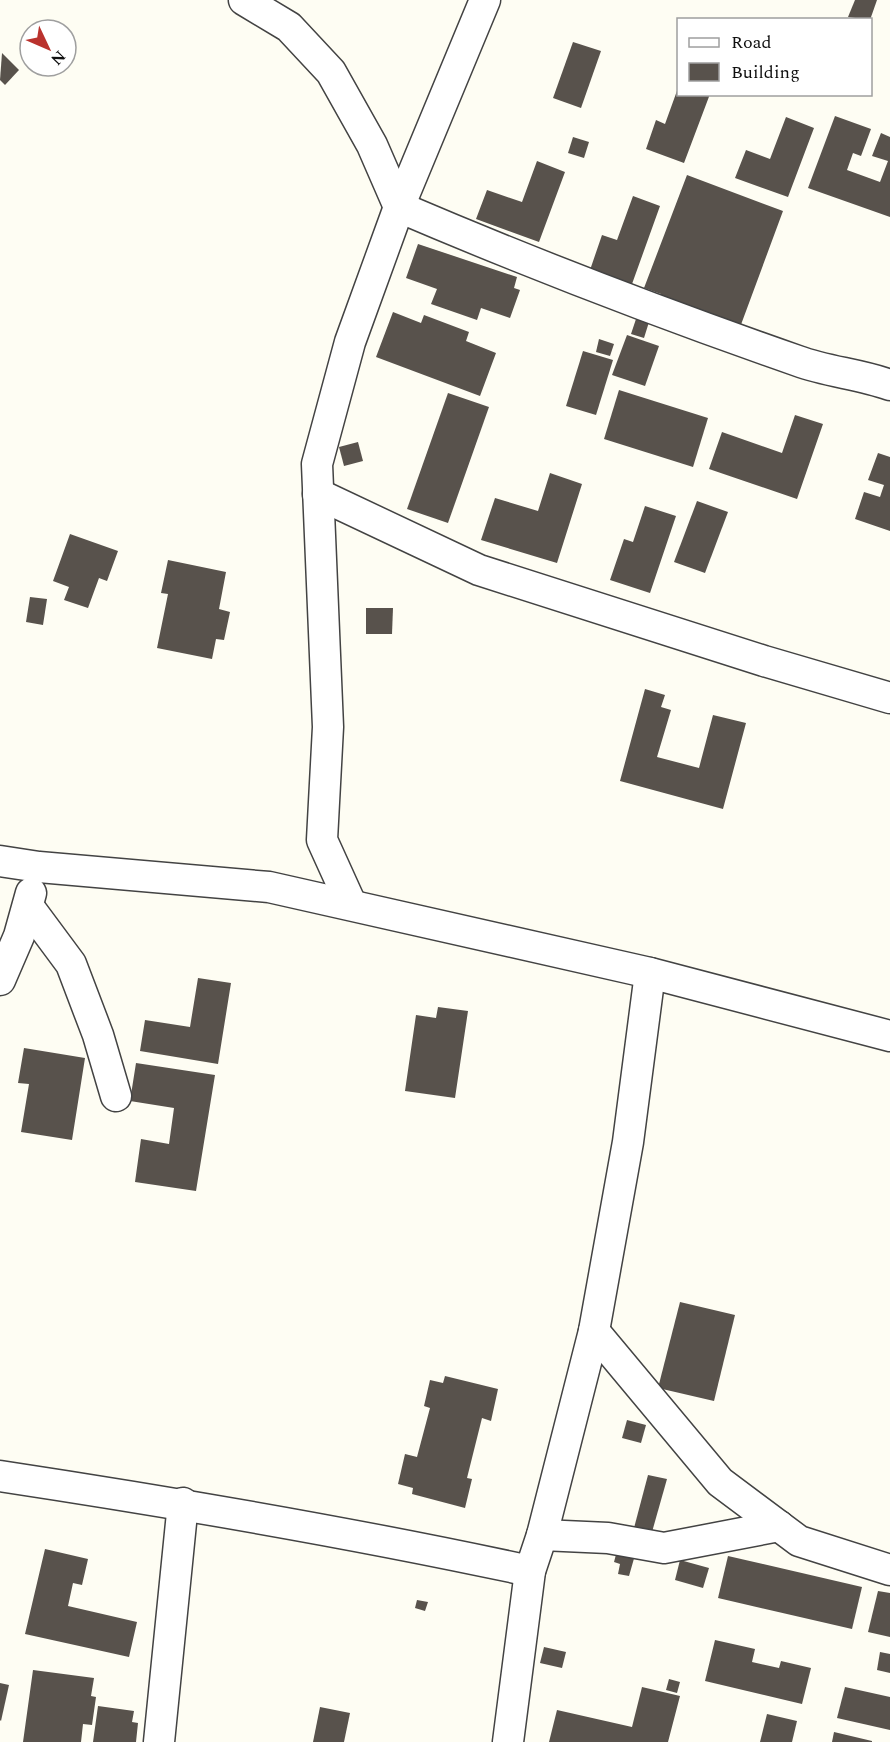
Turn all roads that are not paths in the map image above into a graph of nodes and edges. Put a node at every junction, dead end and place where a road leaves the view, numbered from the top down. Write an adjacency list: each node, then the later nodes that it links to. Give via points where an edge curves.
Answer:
1 (244, 0): 3 (street, via 290,27 331,72 372,146)
2 (485, 0): 3 (street)
3 (399, 207): 4 (street, via 529,263 729,337 811,366); 5 (street, via 350,342 316,464)
4 (890, 385)
5 (318, 494): 6 (street, via 479,570); 9 (street, via 328,727 322,840)
6 (890, 698)
7 (0, 861): 8 (street)
8 (39, 867): 9 (street, via 269,887); 10 (street)
9 (351, 904): 11 (street)
10 (28, 906): 12 (street); 14 (street, via 71,963)
11 (650, 973): 13 (street); 15 (street, via 628,1142)
12 (0, 980)
13 (890, 1036)
14 (116, 1096)
15 (594, 1331): 18 (street, via 720,1482); 19 (street)
16 (0, 1476): 17 (street)
17 (183, 1503): 21 (street, via 378,1538); 22 (street)
18 (778, 1526): 19 (street, via 664,1548 608,1538); 20 (street, via 799,1541)
19 (542, 1535): 21 (street)
20 (890, 1570)
21 (530, 1571): 23 (street)
22 (159, 1742)
23 (508, 1742)

